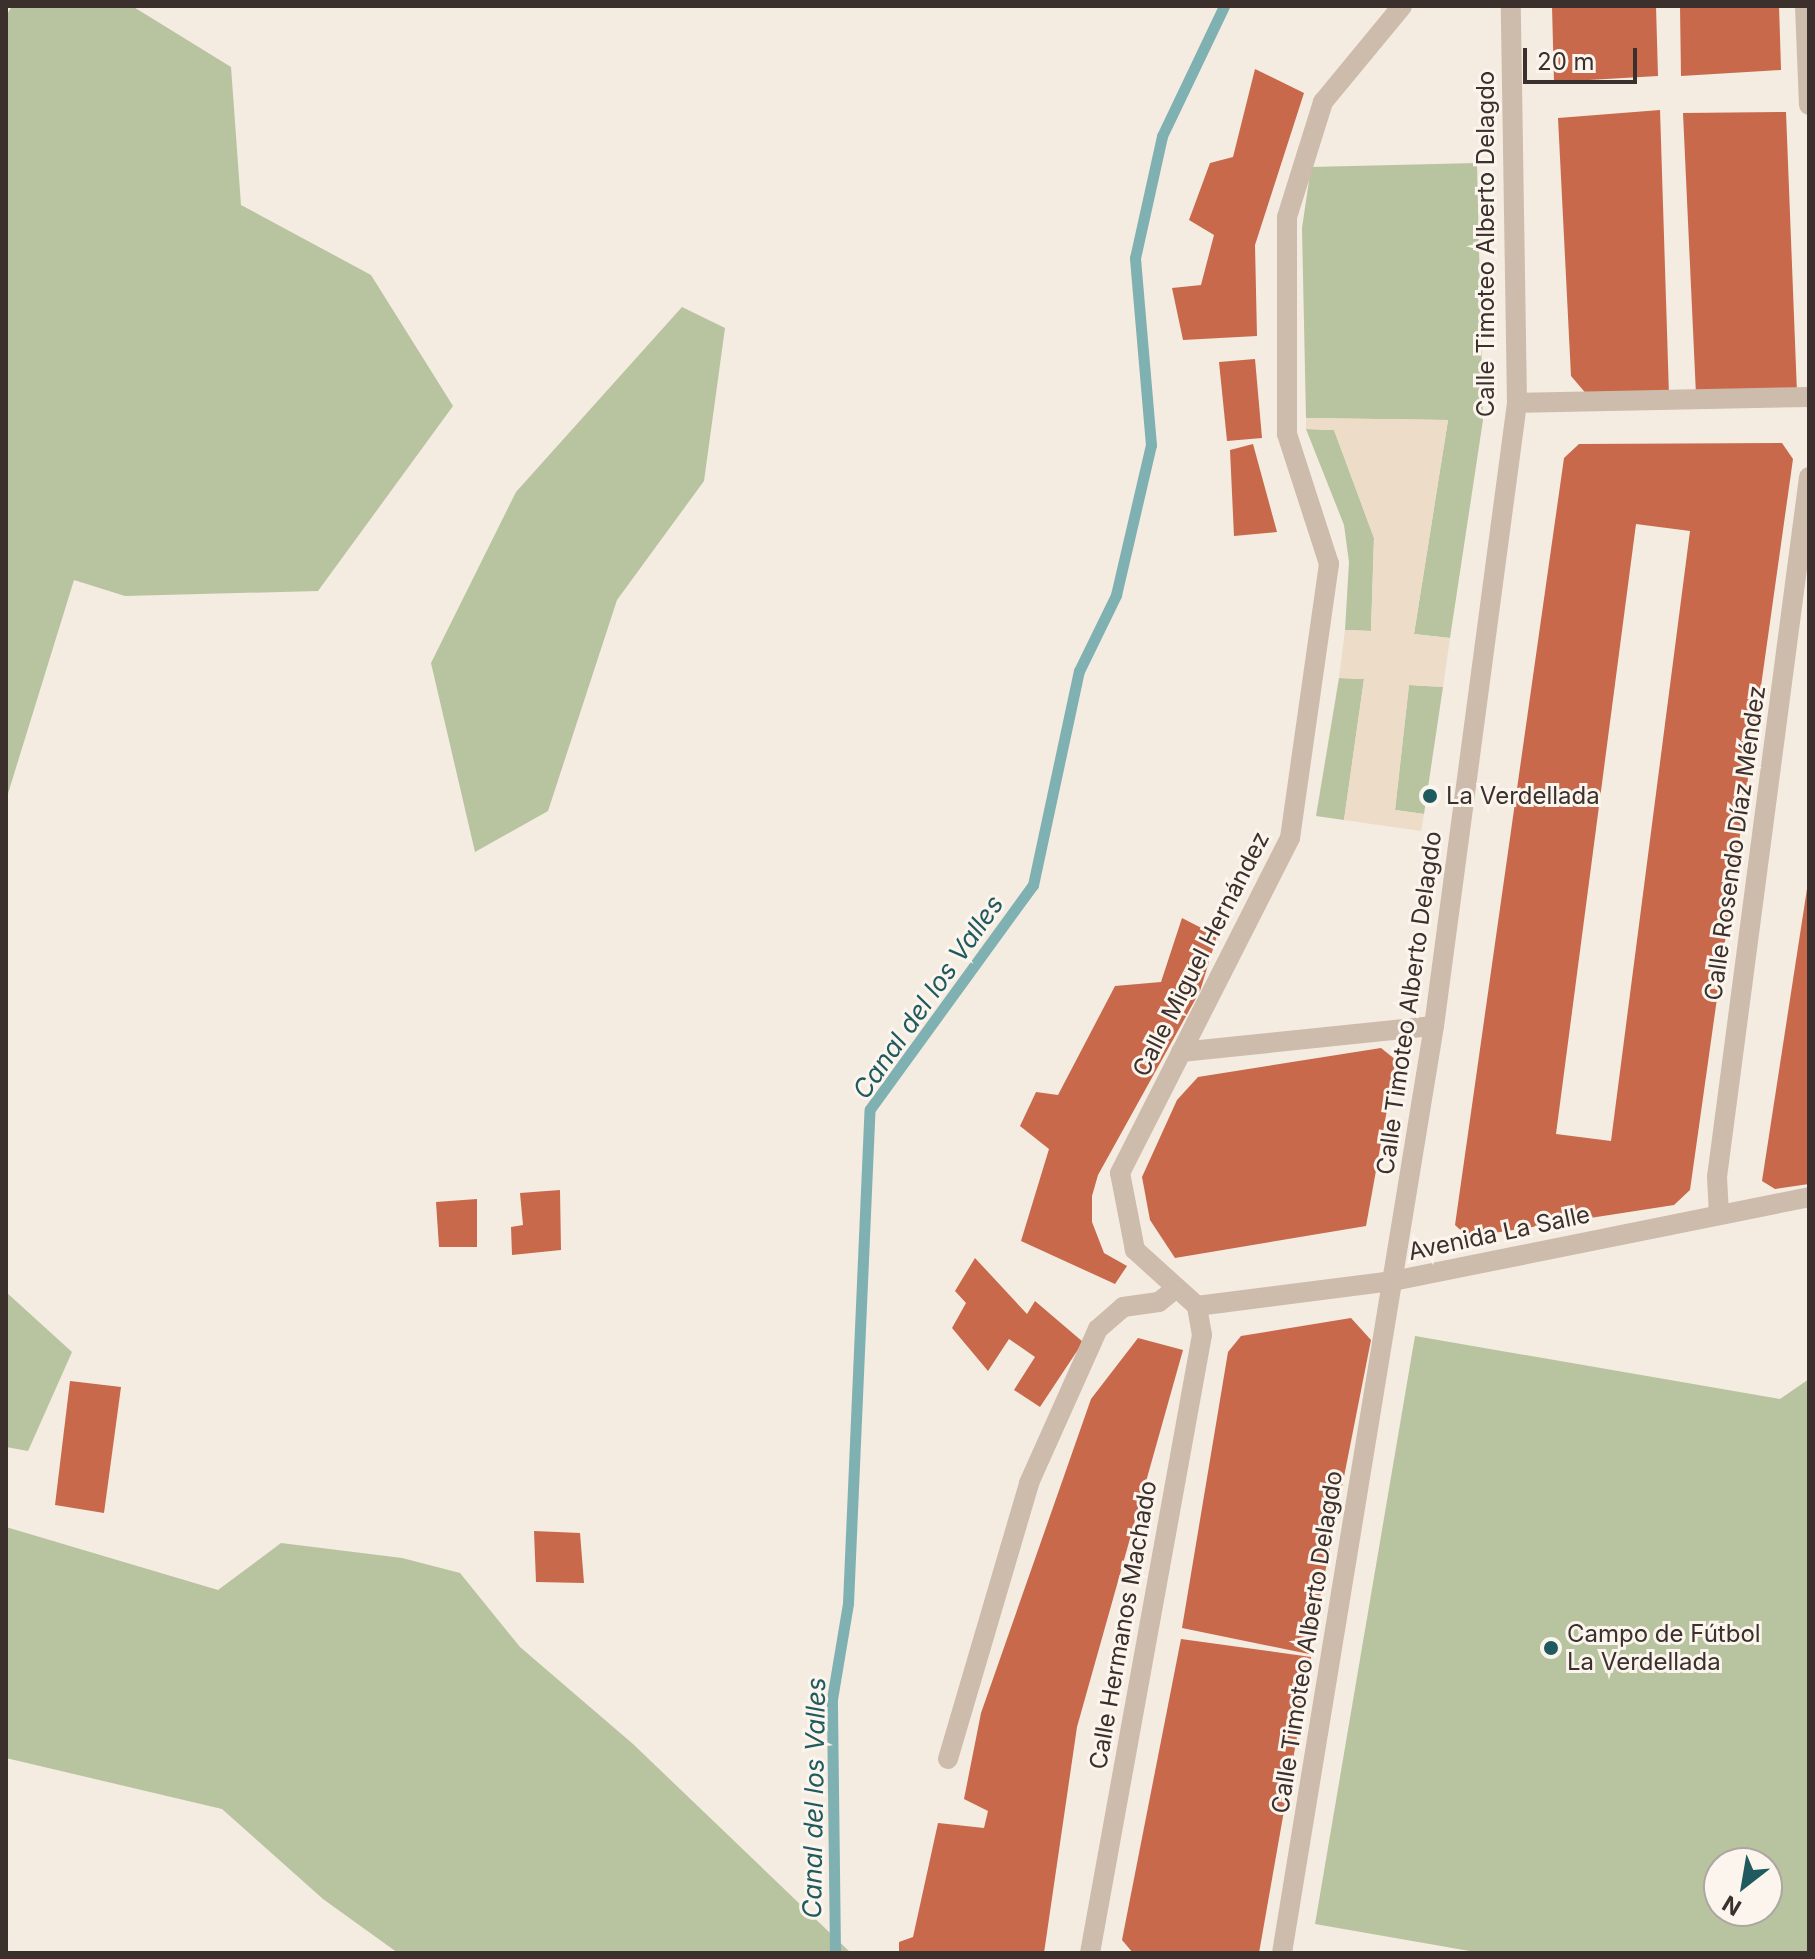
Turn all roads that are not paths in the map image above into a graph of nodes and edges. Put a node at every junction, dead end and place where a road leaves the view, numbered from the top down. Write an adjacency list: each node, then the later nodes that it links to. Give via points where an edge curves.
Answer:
1 (1402, 6): 9 (street, Calle Miguel Hernández, via 1323,102 1287,217 1287,434 1329,564 1290,838)
2 (1511, 6): 6 (street, Calle Timoteo Alberto Delagdo)
3 (1805, 6): 4 (street)
4 (1809, 105)
5 (1809, 397): 6 (street)
6 (1517, 403): 8 (street, Calle Timoteo Alberto Delagdo)
7 (1809, 477): 11 (street, Calle Rosendo Díaz Méndez, via 1717,1177)
8 (1434, 1026): 9 (street); 12 (street, Calle Timoteo Alberto Delagdo)
9 (1181, 1052): 13 (street, Calle Miguel Hernández, via 1120,1173 1135,1250)
10 (1809, 1197): 11 (street, Avenida La Salle)
11 (1719, 1215): 12 (street, Avenida La Salle)
12 (1393, 1281): 14 (street, Avenida La Salle); 17 (street, Calle Timoteo Alberto Delagdo)
13 (1175, 1289): 14 (street, Calle Miguel Hernández); 15 (street, via 1159,1302 1123,1307 1098,1329 1029,1483)
14 (1197, 1306): 16 (street, Calle Hermanos Machado, via 1202,1335)
15 (948, 1759)
16 (1090, 1953)
17 (1282, 1953)

